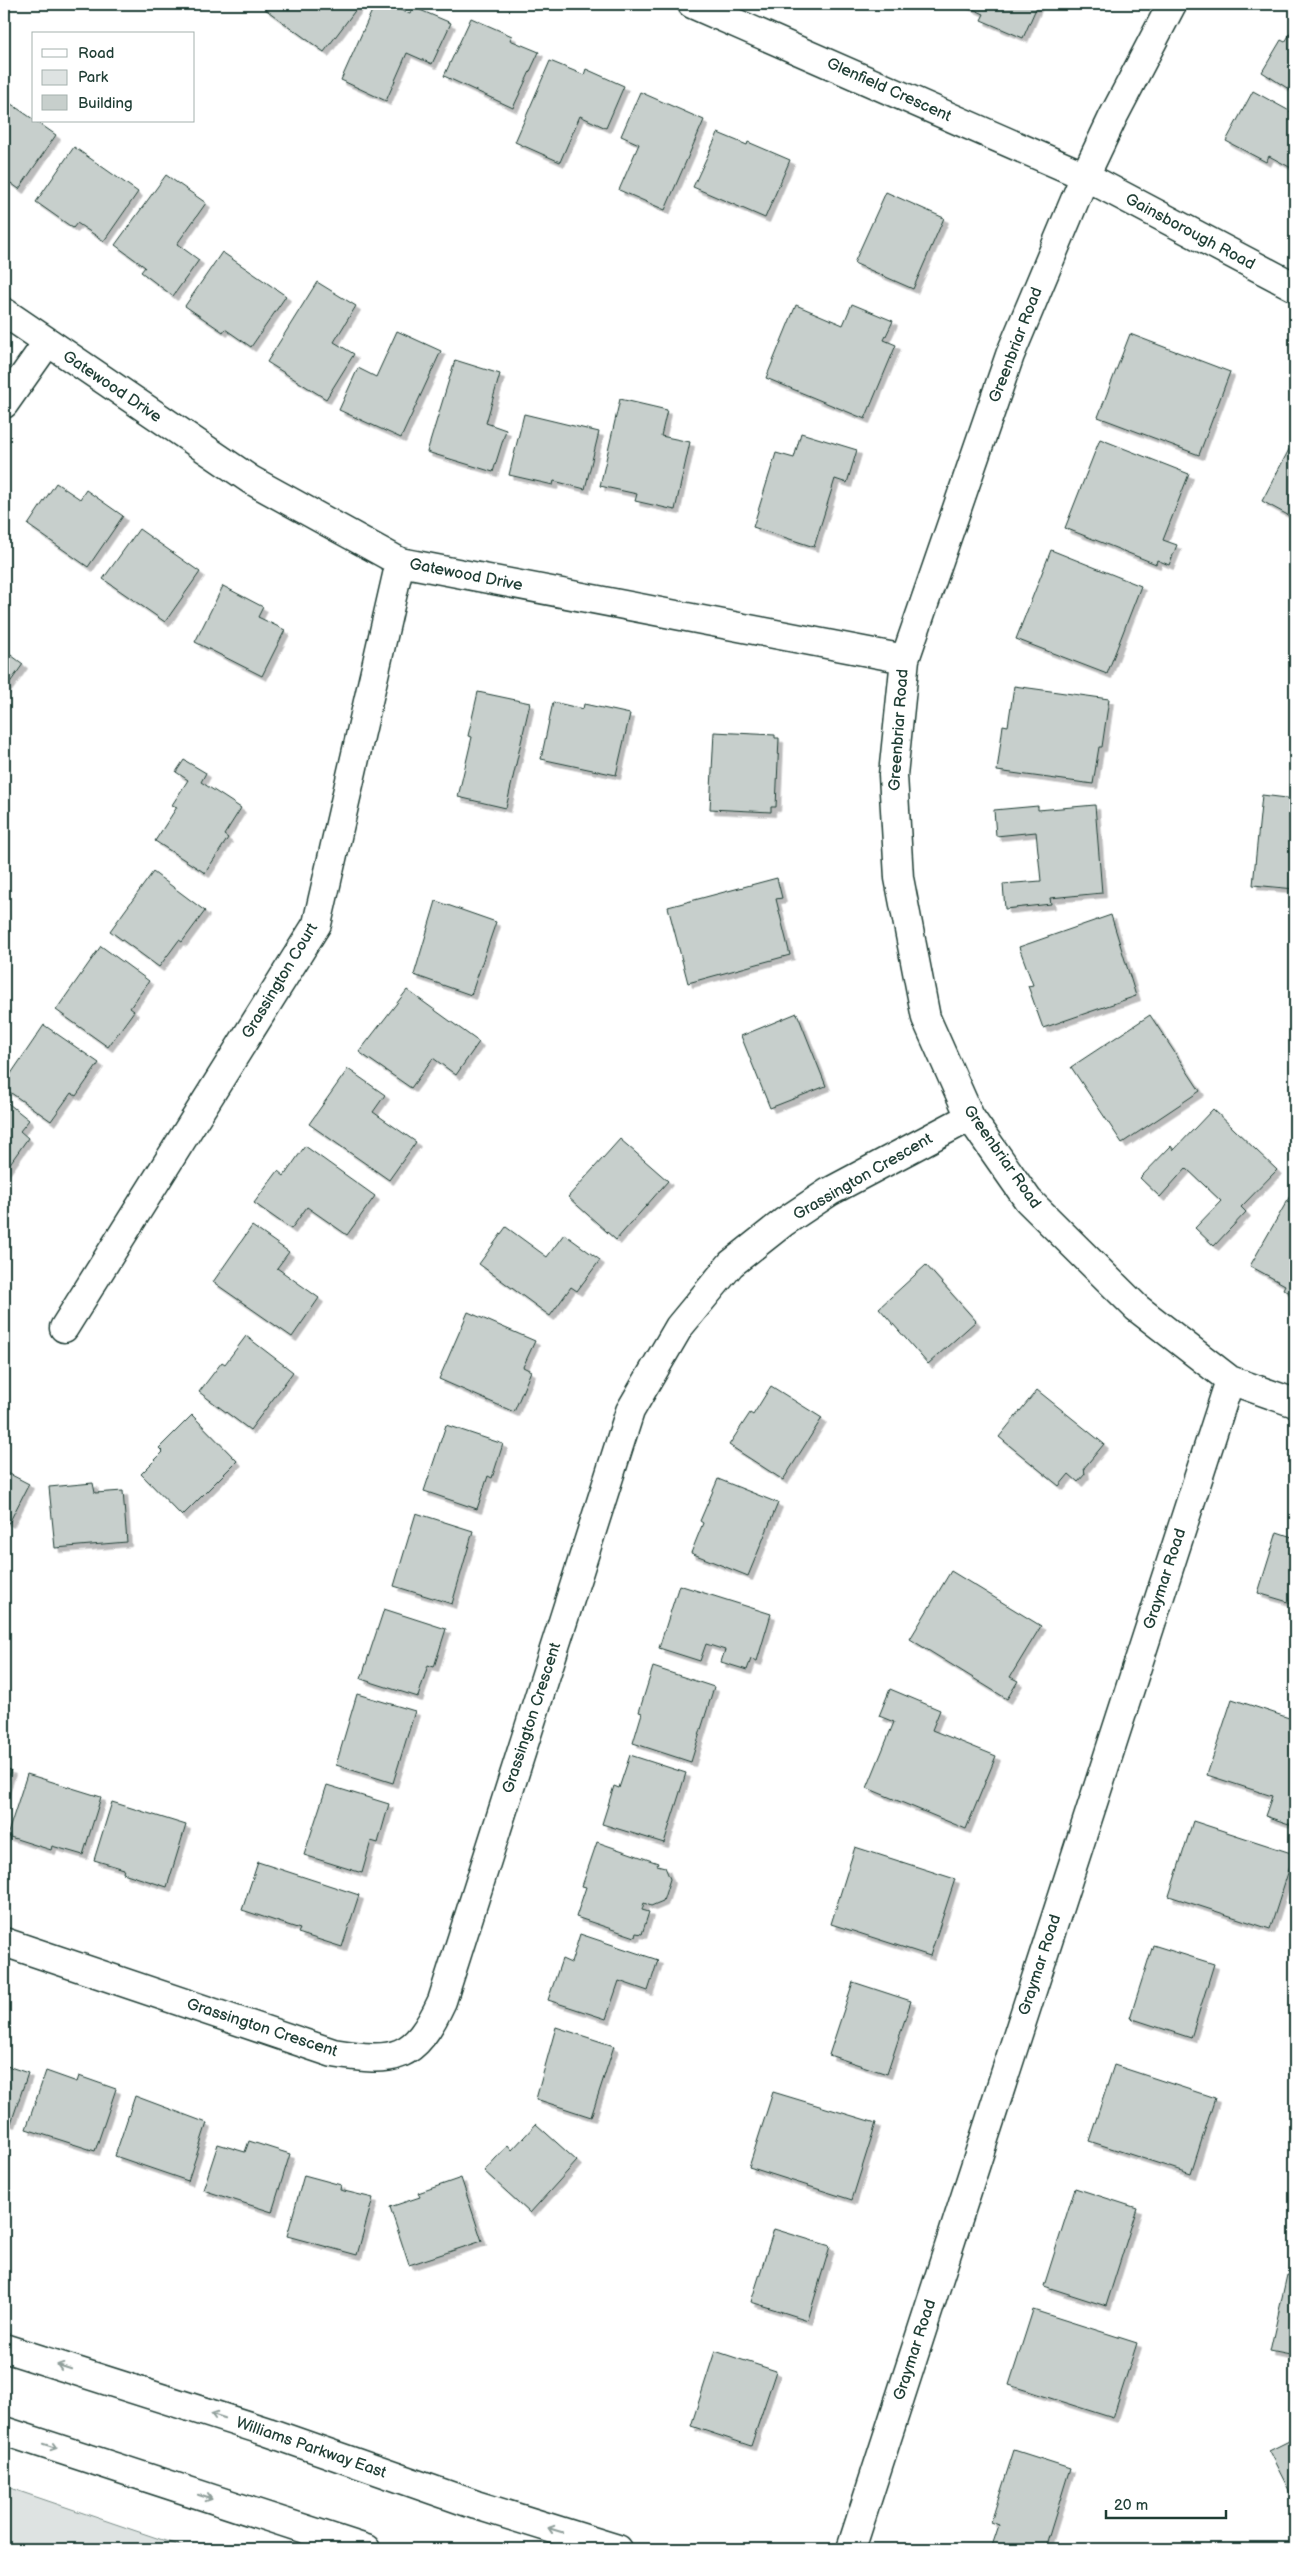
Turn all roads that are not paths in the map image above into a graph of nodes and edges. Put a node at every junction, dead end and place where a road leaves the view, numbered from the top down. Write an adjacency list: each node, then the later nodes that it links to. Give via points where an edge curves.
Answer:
1 (692, 4): 3 (street, Glenfield Crescent)
2 (1172, 4): 3 (street, Greenbriar Road, via 1112,116)
3 (1085, 176): 4 (street, Gainsborough Road); 9 (street, Greenbriar Road, via 1010,355)
4 (1295, 288)
5 (4, 312): 6 (street, Gatewood Drive)
6 (46, 343): 7 (street); 8 (street, Gatewood Drive, via 251,480)
7 (4, 404)
8 (400, 562): 9 (street, Gatewood Drive); 11 (street, Grassington Court, via 317,924)
9 (905, 659): 10 (street, Greenbriar Road, via 893,774 899,878 926,1018)
10 (970, 1117): 12 (street, Greenbriar Road, via 1028,1200 1089,1263 1137,1308); 14 (street, Grassington Crescent, via 829,1192 784,1222 730,1264 679,1327 630,1411 442,2002 429,2029 404,2053 374,2060 333,2053)
11 (64, 1328)
12 (1230, 1380): 13 (street, Greenbriar Road); 19 (street, Graymar Road)
13 (1295, 1403)
14 (4, 1942)
15 (4, 2348): 18 (street, Williams Parkway East, one-way to 15)
16 (4, 2431): 17 (street, one-way to 17)
17 (366, 2549)
18 (618, 2549)
19 (851, 2549)

